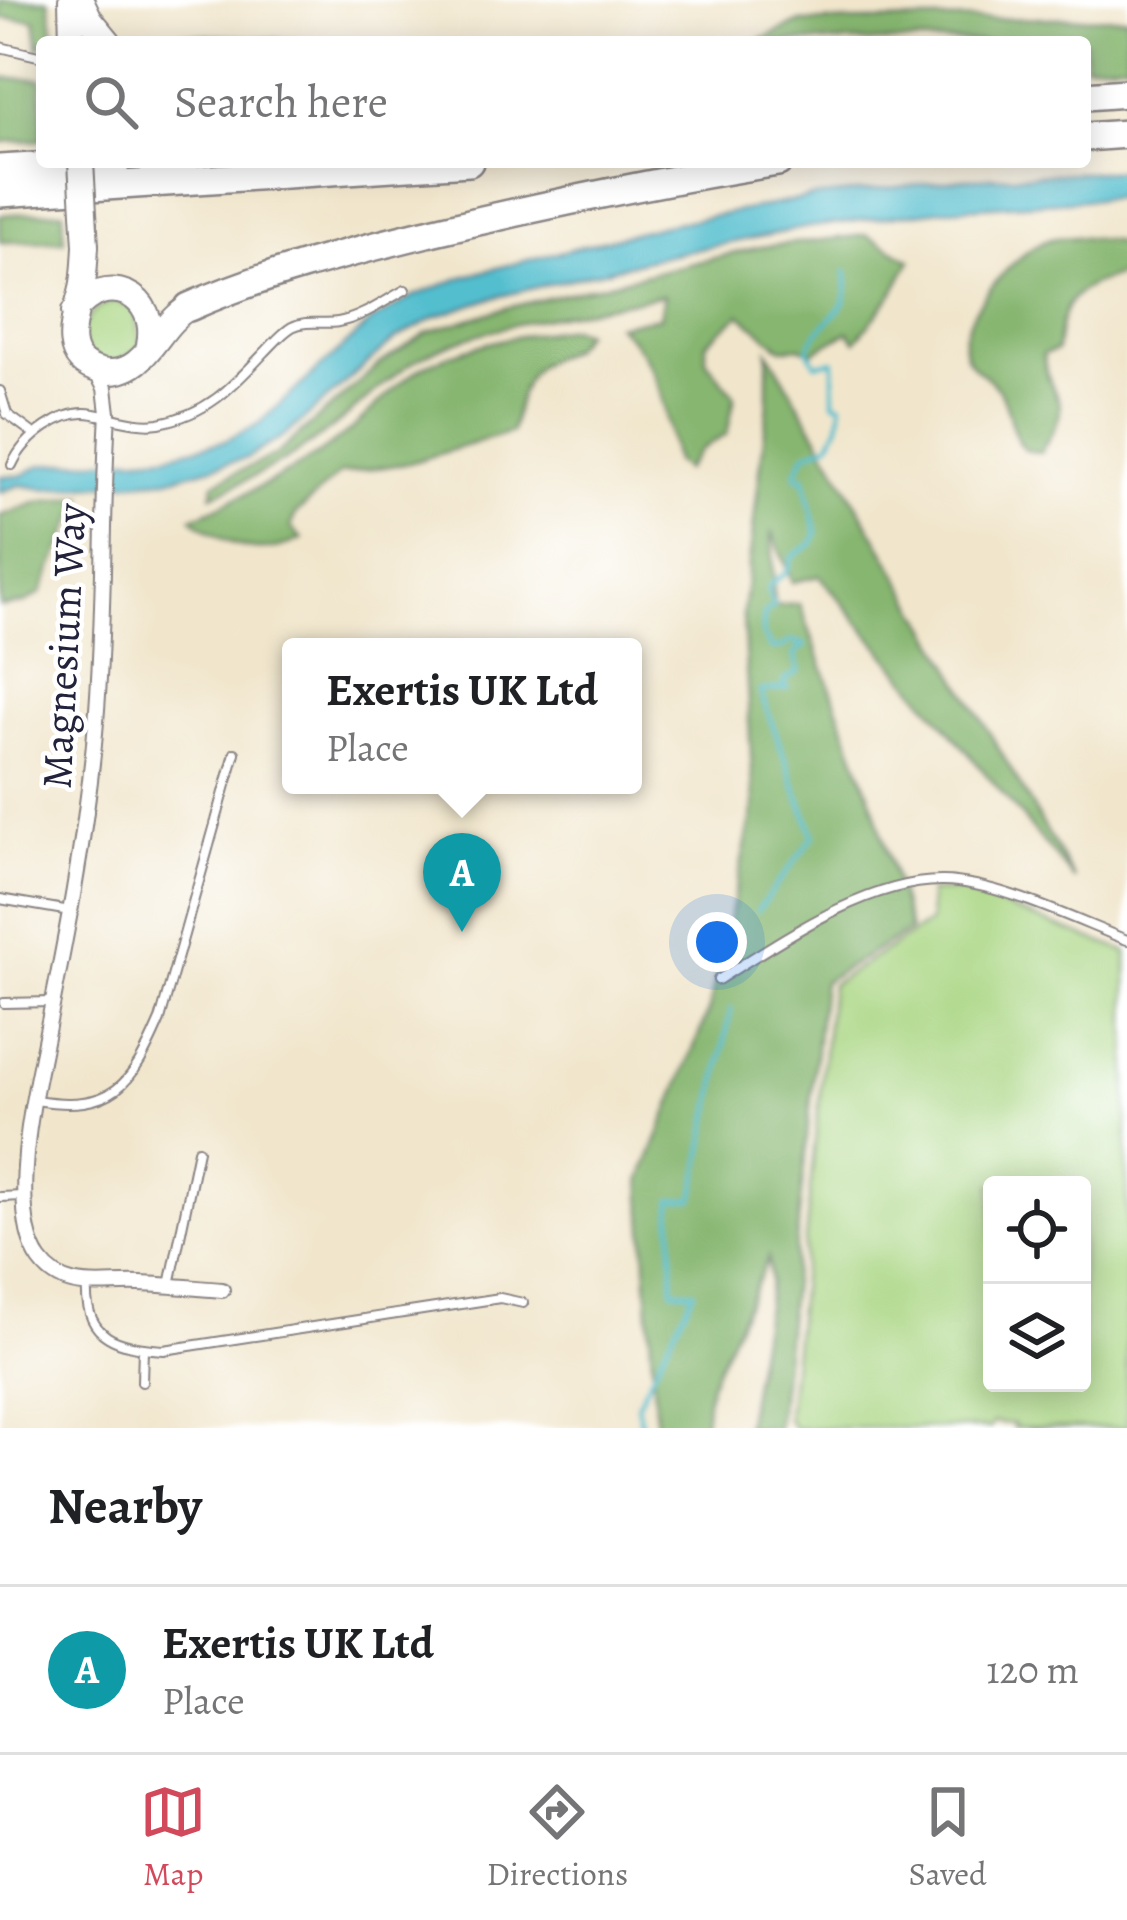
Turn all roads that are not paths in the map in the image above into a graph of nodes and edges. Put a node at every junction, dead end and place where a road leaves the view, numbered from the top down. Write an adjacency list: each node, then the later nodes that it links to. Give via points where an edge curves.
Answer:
1 (71, 0): 3 (highway)
2 (81, 0): 4 (highway); 5 (highway)
3 (75, 36)
4 (77, 36)
5 (104, 36)
6 (0, 47): 7 (lane)
7 (36, 56)
8 (1091, 86): 9 (highway)
9 (1127, 89): 10 (highway)
10 (1091, 95)
11 (1127, 121): 12 (highway)
12 (1091, 123)
13 (1127, 134): 14 (highway)
14 (1091, 137)
15 (36, 168): 19 (highway)
16 (81, 168): 21 (highway, bridge)
17 (379, 168): 20 (highway)
18 (740, 168): 24 (highway, via 398,240 247,281)
19 (0, 170)
20 (0, 193)
21 (86, 246): 23 (highway); 25 (highway)
22 (406, 290): 29 (lane, via 355,317 286,330 226,395 192,412 160,423)
23 (119, 291): 25 (highway, via 93,294); 26 (highway, via 143,305 152,332)
24 (189, 307): 26 (highway)
25 (74, 312): 27 (highway, via 71,343)
26 (142, 354): 27 (highway, via 114,372); 29 (street, Magnesium Way, via 116,388)
27 (94, 369): 29 (street, Magnesium Way)
28 (0, 391): 30 (lane, via 7,414)
29 (108, 416): 30 (lane, via 89,412); 34 (street, Magnesium Way, via 96,724)
30 (35, 434): 31 (lane)
31 (12, 465)
32 (235, 752): 39 (lane, via 146,1051 108,1098)
33 (0, 899): 34 (lane)
34 (71, 912): 37 (street, Magnesium Way)
35 (1127, 940): 36 (lane, via 1021,898 946,881 898,885 794,932)
36 (718, 980)
37 (53, 1002): 38 (lane); 39 (street, Magnesium Way)
38 (4, 1003)
39 (34, 1100): 41 (street, Magnesium Way)
40 (198, 1150): 44 (lane)
41 (25, 1196): 42 (lane); 43 (street, Magnesium Way, via 40,1260 60,1278)
42 (0, 1198)
43 (87, 1286): 44 (street); 47 (lane, via 93,1326)
44 (170, 1286): 45 (street)
45 (222, 1290)
46 (524, 1303): 47 (lane, via 500,1298 195,1347)
47 (143, 1348): 48 (lane)
48 (142, 1382)

